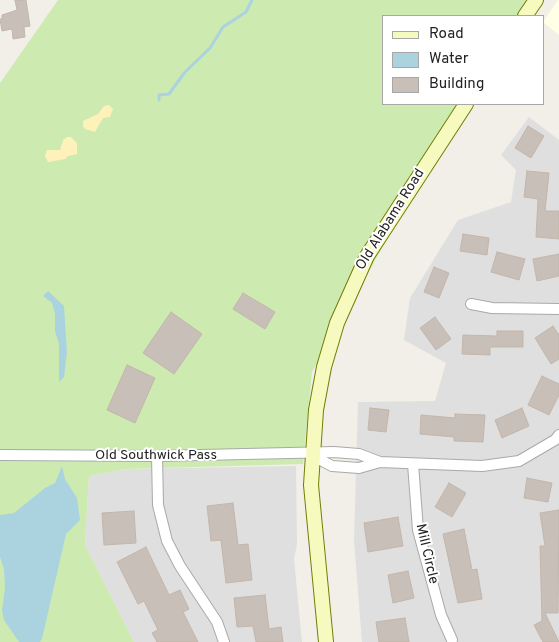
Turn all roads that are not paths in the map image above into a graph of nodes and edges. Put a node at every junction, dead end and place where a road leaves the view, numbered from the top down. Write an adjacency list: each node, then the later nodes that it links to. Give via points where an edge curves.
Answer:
1 (536, 0): 2 (main road)
2 (526, 15)
3 (465, 105): 7 (main road, Old Alabama Road, via 381,231 354,282 324,367)
4 (470, 304): 5 (street, via 492,308)
5 (559, 309)
6 (558, 441): 10 (street, via 519,461 499,466)
7 (311, 454): 9 (street, Old Southwick Pass); 10 (street, via 332,466 359,468 380,462); 13 (main road, Old Alabama Road, via 313,515)
8 (0, 455): 9 (street, Old Southwick Pass)
9 (157, 456): 12 (street, via 158,505 168,541 180,566 217,622)
10 (413, 464): 11 (street, Mill Circle, via 418,530 441,615)
11 (452, 640)
12 (224, 642)
13 (326, 642)

